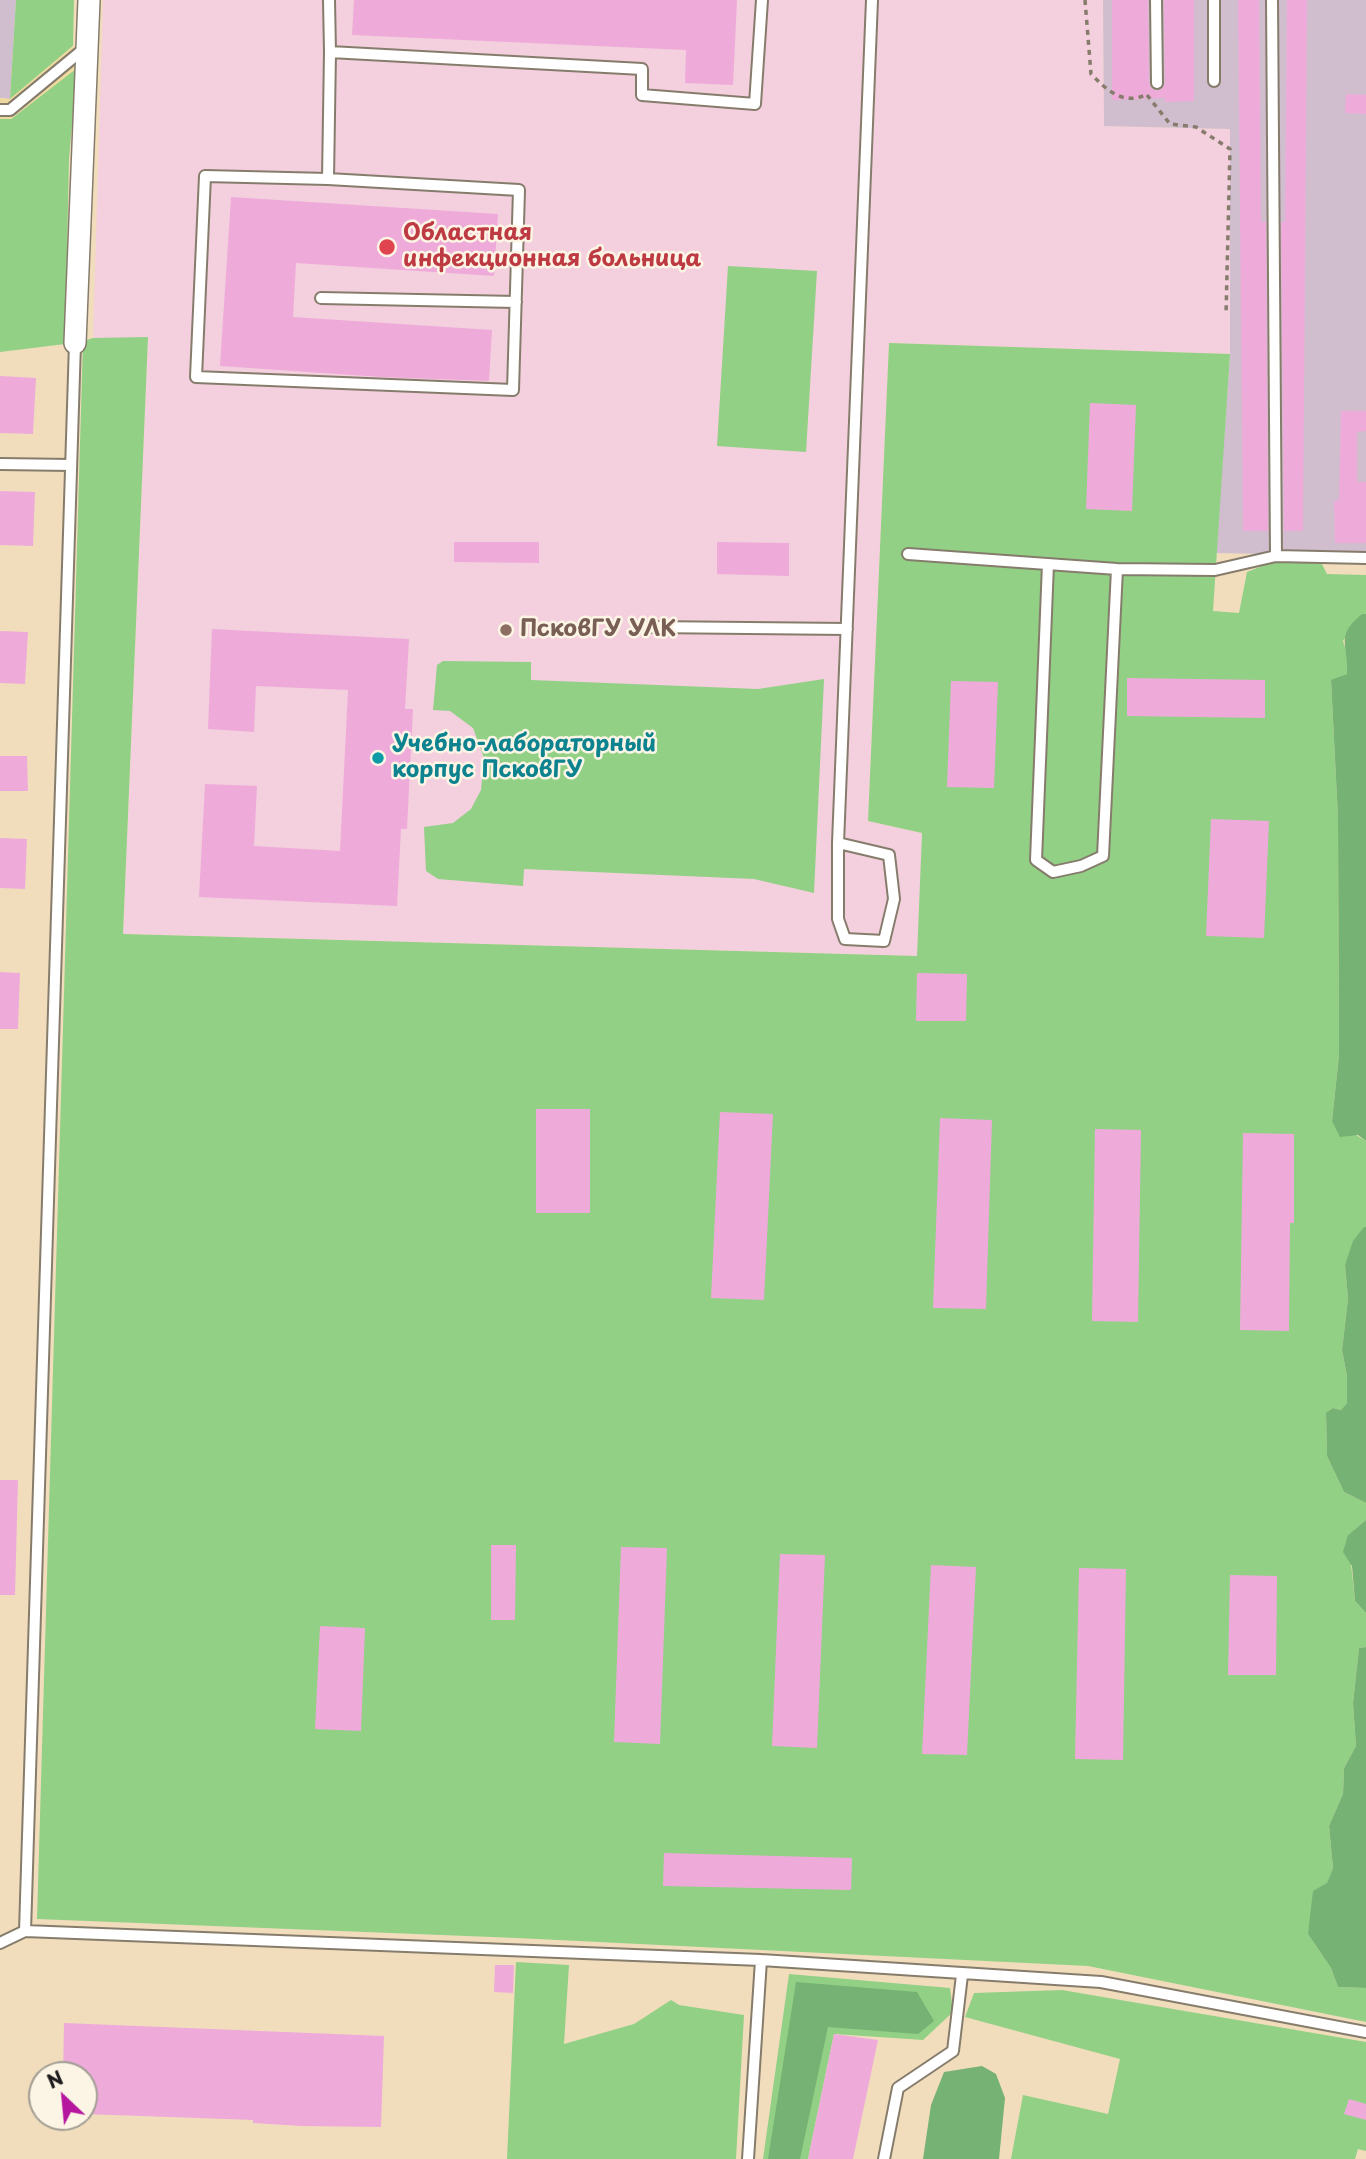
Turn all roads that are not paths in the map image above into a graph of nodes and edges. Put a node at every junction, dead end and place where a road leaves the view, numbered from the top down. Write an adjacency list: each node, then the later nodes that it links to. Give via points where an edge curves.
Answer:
1 (89, 0): 8 (street)
2 (329, 0): 9 (lane)
3 (762, 0): 9 (lane, via 755,104 642,95 642,69)
4 (872, 0): 25 (lane)
5 (1156, 0): 11 (lane)
6 (1214, 0): 10 (lane)
7 (1272, 0): 20 (lane)
8 (88, 46): 12 (lane, via 10,110); 16 (street)
9 (330, 52): 13 (lane)
10 (1214, 81)
11 (1157, 83)
12 (0, 110)
13 (328, 179): 15 (lane, via 519,190); 15 (lane, via 205,176 196,377 513,390)
14 (321, 298): 15 (lane)
15 (516, 302)
16 (75, 343): 18 (lane)
17 (0, 464): 18 (lane)
18 (71, 465): 27 (lane)
19 (908, 554): 22 (lane)
20 (1276, 556): 21 (lane); 23 (lane, via 1215,570)
21 (1366, 558)
22 (1048, 564): 23 (lane); 23 (lane, via 1036,860 1053,872 1103,856)
23 (1117, 569)
24 (648, 627): 25 (lane)
25 (847, 629): 26 (lane)
26 (838, 843): 26 (lane, via 838,919 845,939 884,940 894,899 889,855)
27 (25, 1931): 28 (lane); 29 (lane)
28 (0, 1943)
29 (761, 1960): 30 (lane); 32 (lane)
30 (962, 1975): 31 (lane, via 1101,1982); 33 (lane, via 953,2052 898,2088)
31 (1366, 2032)
32 (748, 2159)
33 (884, 2159)

